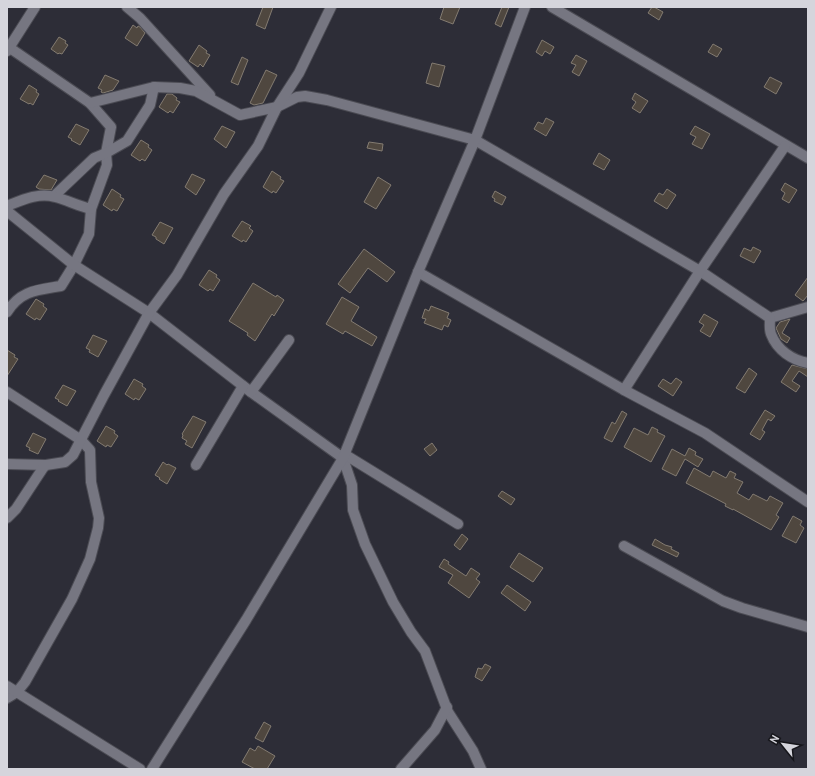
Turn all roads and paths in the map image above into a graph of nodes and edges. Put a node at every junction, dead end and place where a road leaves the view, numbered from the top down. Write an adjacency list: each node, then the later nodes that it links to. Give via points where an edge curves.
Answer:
1 (35, 7): 6 (street)
2 (127, 7): 9 (street, via 140,18)
3 (331, 7): 10 (street, via 299,73)
4 (525, 7): 11 (street)
5 (552, 7): 12 (street)
6 (8, 48): 8 (street)
7 (154, 88): 8 (street); 9 (street, via 191,90); 13 (street, via 150,105 135,131 127,141)
8 (90, 103): 13 (street, via 111,127)
9 (216, 103): 10 (street, via 240,114)
10 (277, 107): 11 (street, via 297,97 327,100); 24 (street, via 258,146 224,194 177,275)
11 (475, 140): 20 (street); 21 (street)
12 (785, 146): 14 (street); 20 (street)
13 (106, 153): 15 (street, via 94,158); 17 (street, via 107,165)
14 (808, 158)
15 (54, 196): 16 (street, via 34,196); 17 (street)
16 (7, 206)
17 (91, 209): 19 (street, via 89,234)
18 (7, 211): 19 (street)
19 (74, 265): 23 (street, via 62,286 31,291 16,300); 24 (street)
20 (700, 271): 25 (street); 29 (street)
21 (418, 272): 29 (street); 32 (street)
22 (808, 307): 25 (street)
23 (7, 312)
24 (149, 312): 28 (street); 31 (street)
25 (770, 318): 27 (street, via 770,333 780,350)
26 (289, 340): 28 (street)
27 (808, 363)
28 (247, 389): 32 (street); 35 (street)
29 (624, 390): 36 (street, via 705,433)
30 (7, 392): 31 (street)
31 (81, 440): 34 (street, via 73,455 65,462); 42 (street, via 91,454 90,482 99,518 97,532 80,584 34,668)
32 (343, 456): 38 (street); 44 (street, via 352,485 353,510 364,544 393,602 427,655); 46 (street, via 246,620)
33 (7, 464): 34 (street)
34 (46, 465): 37 (street, via 39,471 16,509)
35 (196, 465)
36 (808, 502)
37 (7, 518)
38 (458, 524)
39 (624, 546): 40 (street, via 723,601)
40 (808, 627)
41 (7, 686): 42 (street)
42 (17, 692): 43 (street); 45 (street)
43 (7, 698)
44 (446, 707): 47 (street, via 434,730); 48 (street)
45 (140, 769)
46 (152, 769)
47 (401, 769)
48 (481, 769)

